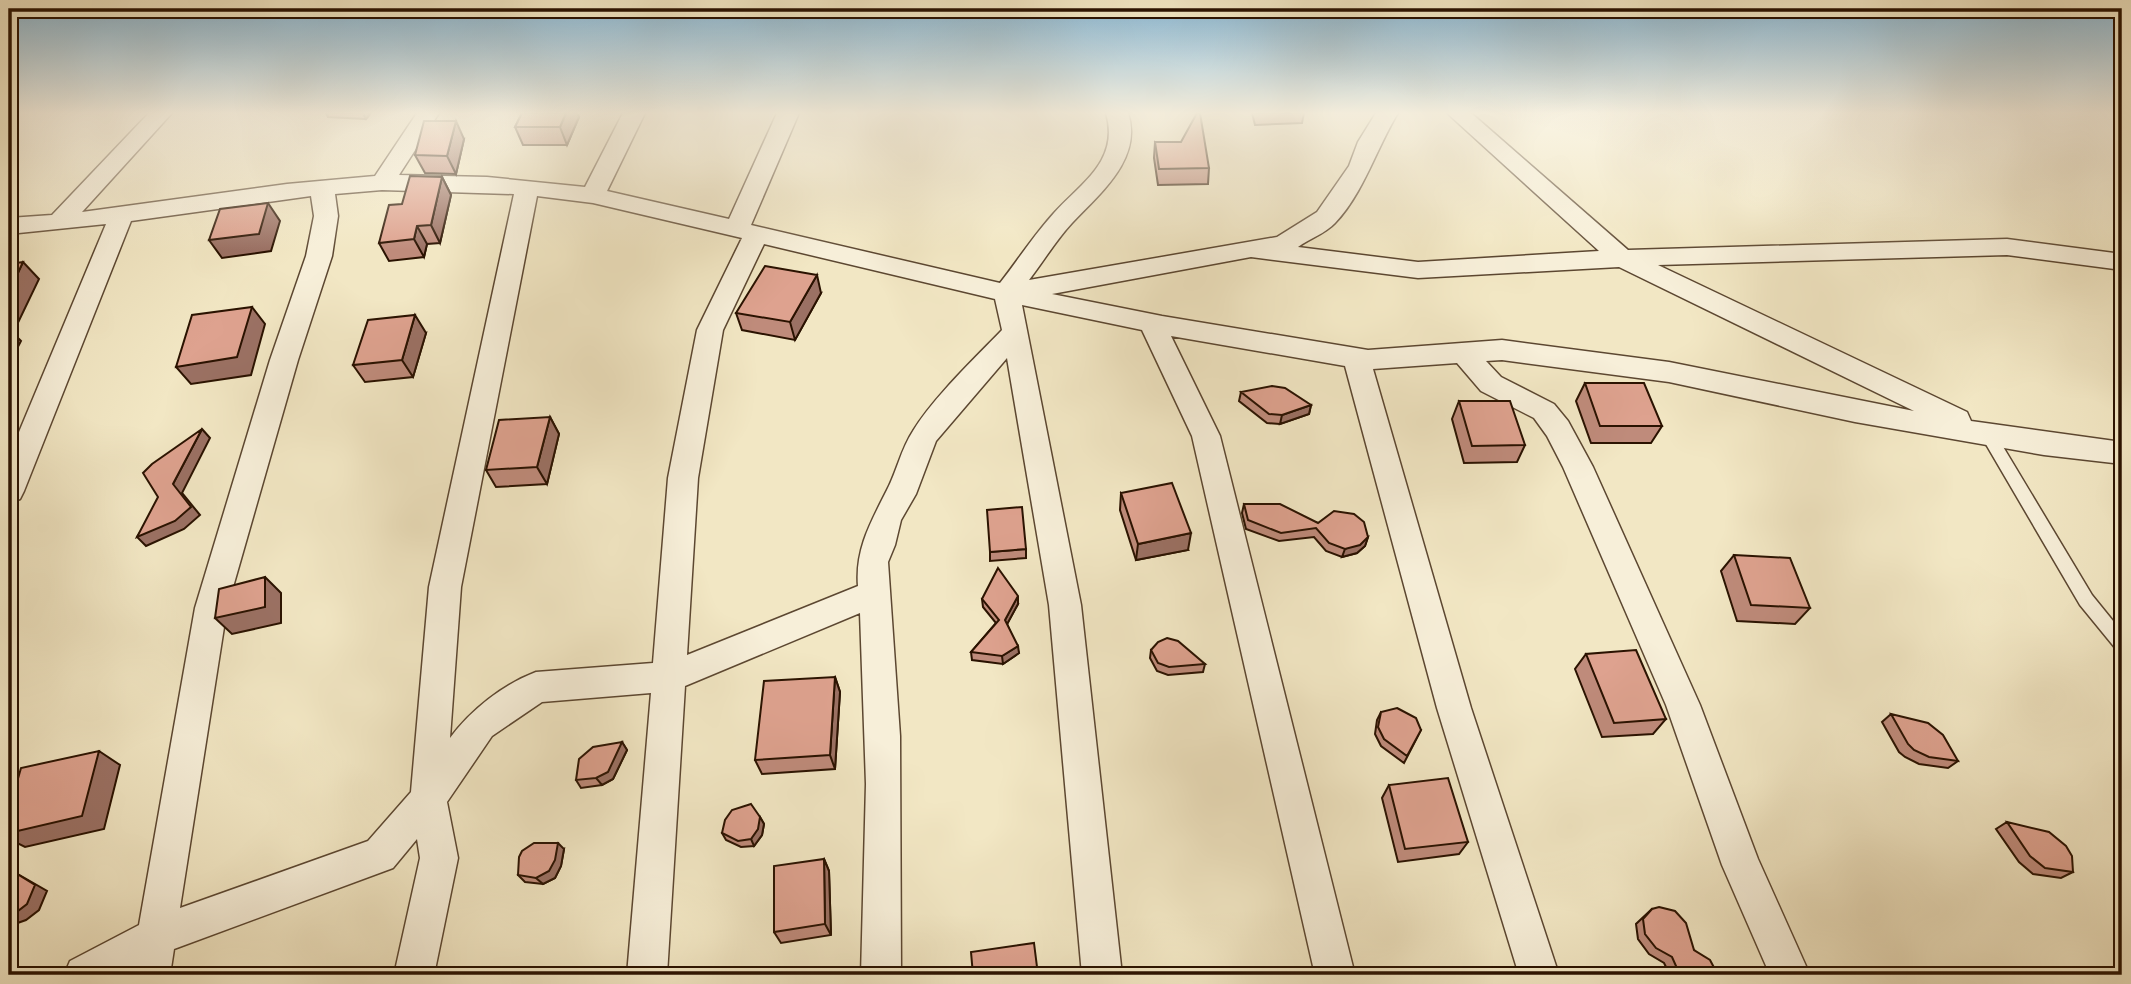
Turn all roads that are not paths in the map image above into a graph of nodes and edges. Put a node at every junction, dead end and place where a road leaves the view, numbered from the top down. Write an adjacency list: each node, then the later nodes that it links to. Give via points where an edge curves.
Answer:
1 (118, 159): 13 (street)
2 (398, 159): 8 (street)
3 (611, 159): 11 (street)
4 (772, 159): 15 (street)
5 (1114, 159): 19 (street)
6 (1364, 159): 16 (street, via 1326,218 1284,244)
7 (1510, 159): 17 (street)
8 (382, 183): 9 (street); 10 (street)
9 (322, 188): 12 (street); 31 (street, via 326,216 319,256 211,608)
10 (527, 188): 11 (street); 30 (street, via 445,587)
11 (593, 195): 15 (street)
12 (122, 214): 13 (street); 26 (street)
13 (58, 223): 14 (street)
14 (9, 226)
15 (746, 232): 19 (street); 29 (street, via 710,330 683,478)
16 (1251, 249): 17 (street, via 1418,270); 19 (street)
17 (1622, 258): 18 (street, via 2007,247); 24 (street)
18 (2122, 262)
19 (1006, 293): 20 (street); 21 (street)
20 (1152, 323): 23 (street); 38 (street, via 1206,436)
21 (1016, 332): 27 (street, via 924,436 901,494 886,518 872,562); 37 (street, via 1065,605)
22 (1464, 353): 23 (street); 24 (street, via 1502,350 1669,372); 40 (street, via 1491,384 1544,411 1563,439 1683,705 1741,865)
23 (1357, 358): 39 (street, via 1454,708)
24 (1988, 435): 25 (street); 28 (lane, via 2086,600)
25 (2122, 453)
26 (9, 491)
27 (875, 593): 29 (street); 36 (street, via 881,665)
28 (2122, 644)
29 (669, 677): 30 (street, via 536,687 480,725); 35 (street)
30 (428, 799): 31 (street, via 380,855); 34 (street, via 439,858)
31 (157, 936): 32 (street); 33 (street)
32 (84, 975)
33 (149, 975)
34 (414, 975)
35 (647, 975)
36 (881, 975)
37 (1102, 975)
38 (1335, 975)
39 (1539, 975)
40 (1790, 975)

